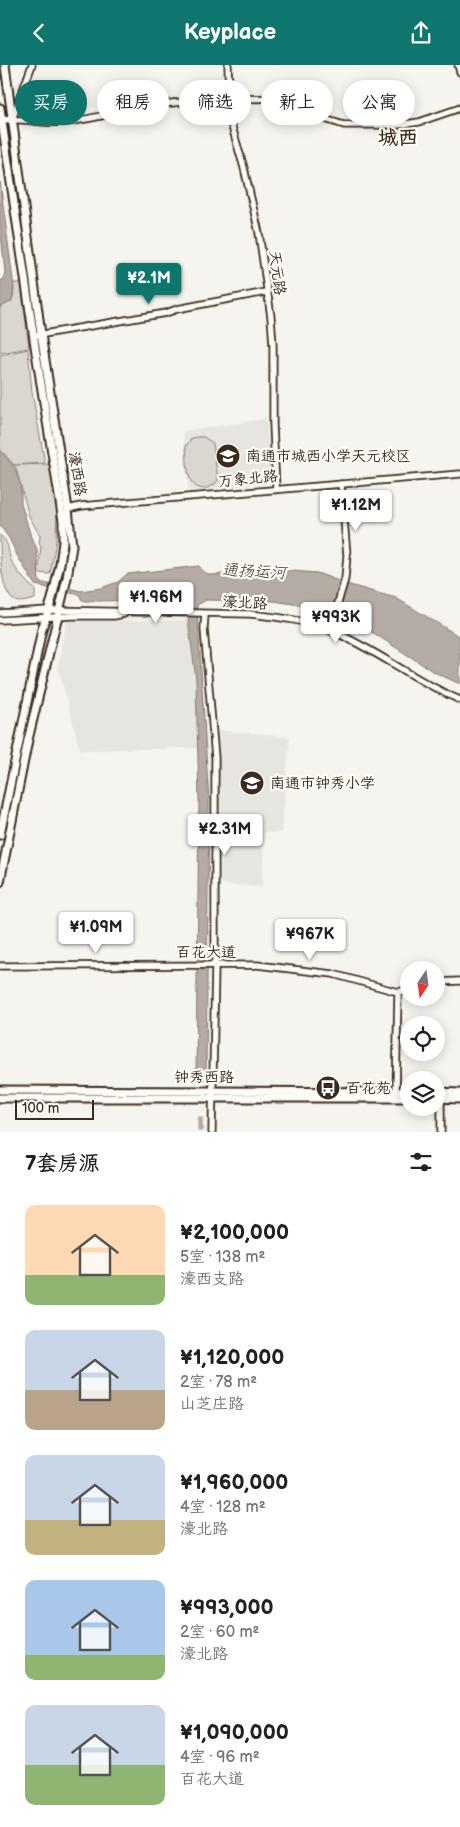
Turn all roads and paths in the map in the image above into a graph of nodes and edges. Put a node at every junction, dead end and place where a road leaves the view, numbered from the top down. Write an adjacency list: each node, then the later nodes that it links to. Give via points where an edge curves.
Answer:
1 (4, 65): 11 (main road, 濠西路)
2 (32, 65): 11 (street)
3 (228, 65): 6 (street, 天元路)
4 (458, 65): 5 (street)
5 (460, 72)
6 (229, 80)
7 (251, 99): 10 (street, via 295,100 328,120 344,125 398,125)
8 (179, 103): 11 (street, via 67,122)
9 (0, 108): 12 (main road, 濠西路)
10 (460, 108)
11 (12, 119): 12 (street); 15 (main road, 濠西路)
12 (2, 120): 15 (main road, 濠西路)
13 (232, 125): 14 (street, 天元路, via 259,233)
14 (266, 292): 15 (street); 18 (street, 天元路, via 273,345)
15 (38, 335): 19 (main road, 濠西路); 21 (main road, 濠西路, via 63,521 62,553)
16 (460, 474): 17 (street, 万象北路)
17 (342, 484): 18 (street, 万象北路); 25 (street, via 347,555 345,579)
18 (276, 489): 19 (street, 万象北路)
19 (68, 509): 22 (main road, 濠西路, via 72,545)
20 (0, 613): 21 (street, 濠北路)
21 (47, 613): 22 (street, 濠北路); 24 (street, 濠北路); 27 (main road, 濠西路)
22 (58, 613): 23 (street, 濠北路, via 114,616 128,613); 29 (main road, 濠西路, via 28,740)
23 (203, 614): 25 (street, 濠北路, via 250,614); 30 (street, via 215,758)
24 (0, 620)
25 (330, 630): 26 (street, 濠北路, via 421,682)
26 (460, 700)
27 (3, 804): 28 (main road, 濠西路)
28 (0, 835)
29 (0, 882)
30 (212, 965): 31 (street, 百花大道); 34 (street, 百花大道, via 257,965 333,974); 37 (street)
31 (0, 966)
32 (460, 981): 33 (street)
33 (445, 982)
34 (398, 992): 39 (street)
35 (0, 1090): 37 (main road, 钟秀西路)
36 (460, 1093): 41 (main road)
37 (213, 1094): 39 (main road, 钟秀西路); 42 (main road, 钟秀西路); 46 (street)
38 (400, 1094): 39 (main road, 钟秀西路)
39 (396, 1095): 40 (main road, 钟秀西路)
40 (400, 1096)
41 (445, 1096)
42 (0, 1098)
43 (445, 1098): 44 (main road)
44 (460, 1099)
45 (440, 1116): 47 (street)
46 (212, 1132)
47 (441, 1132)

